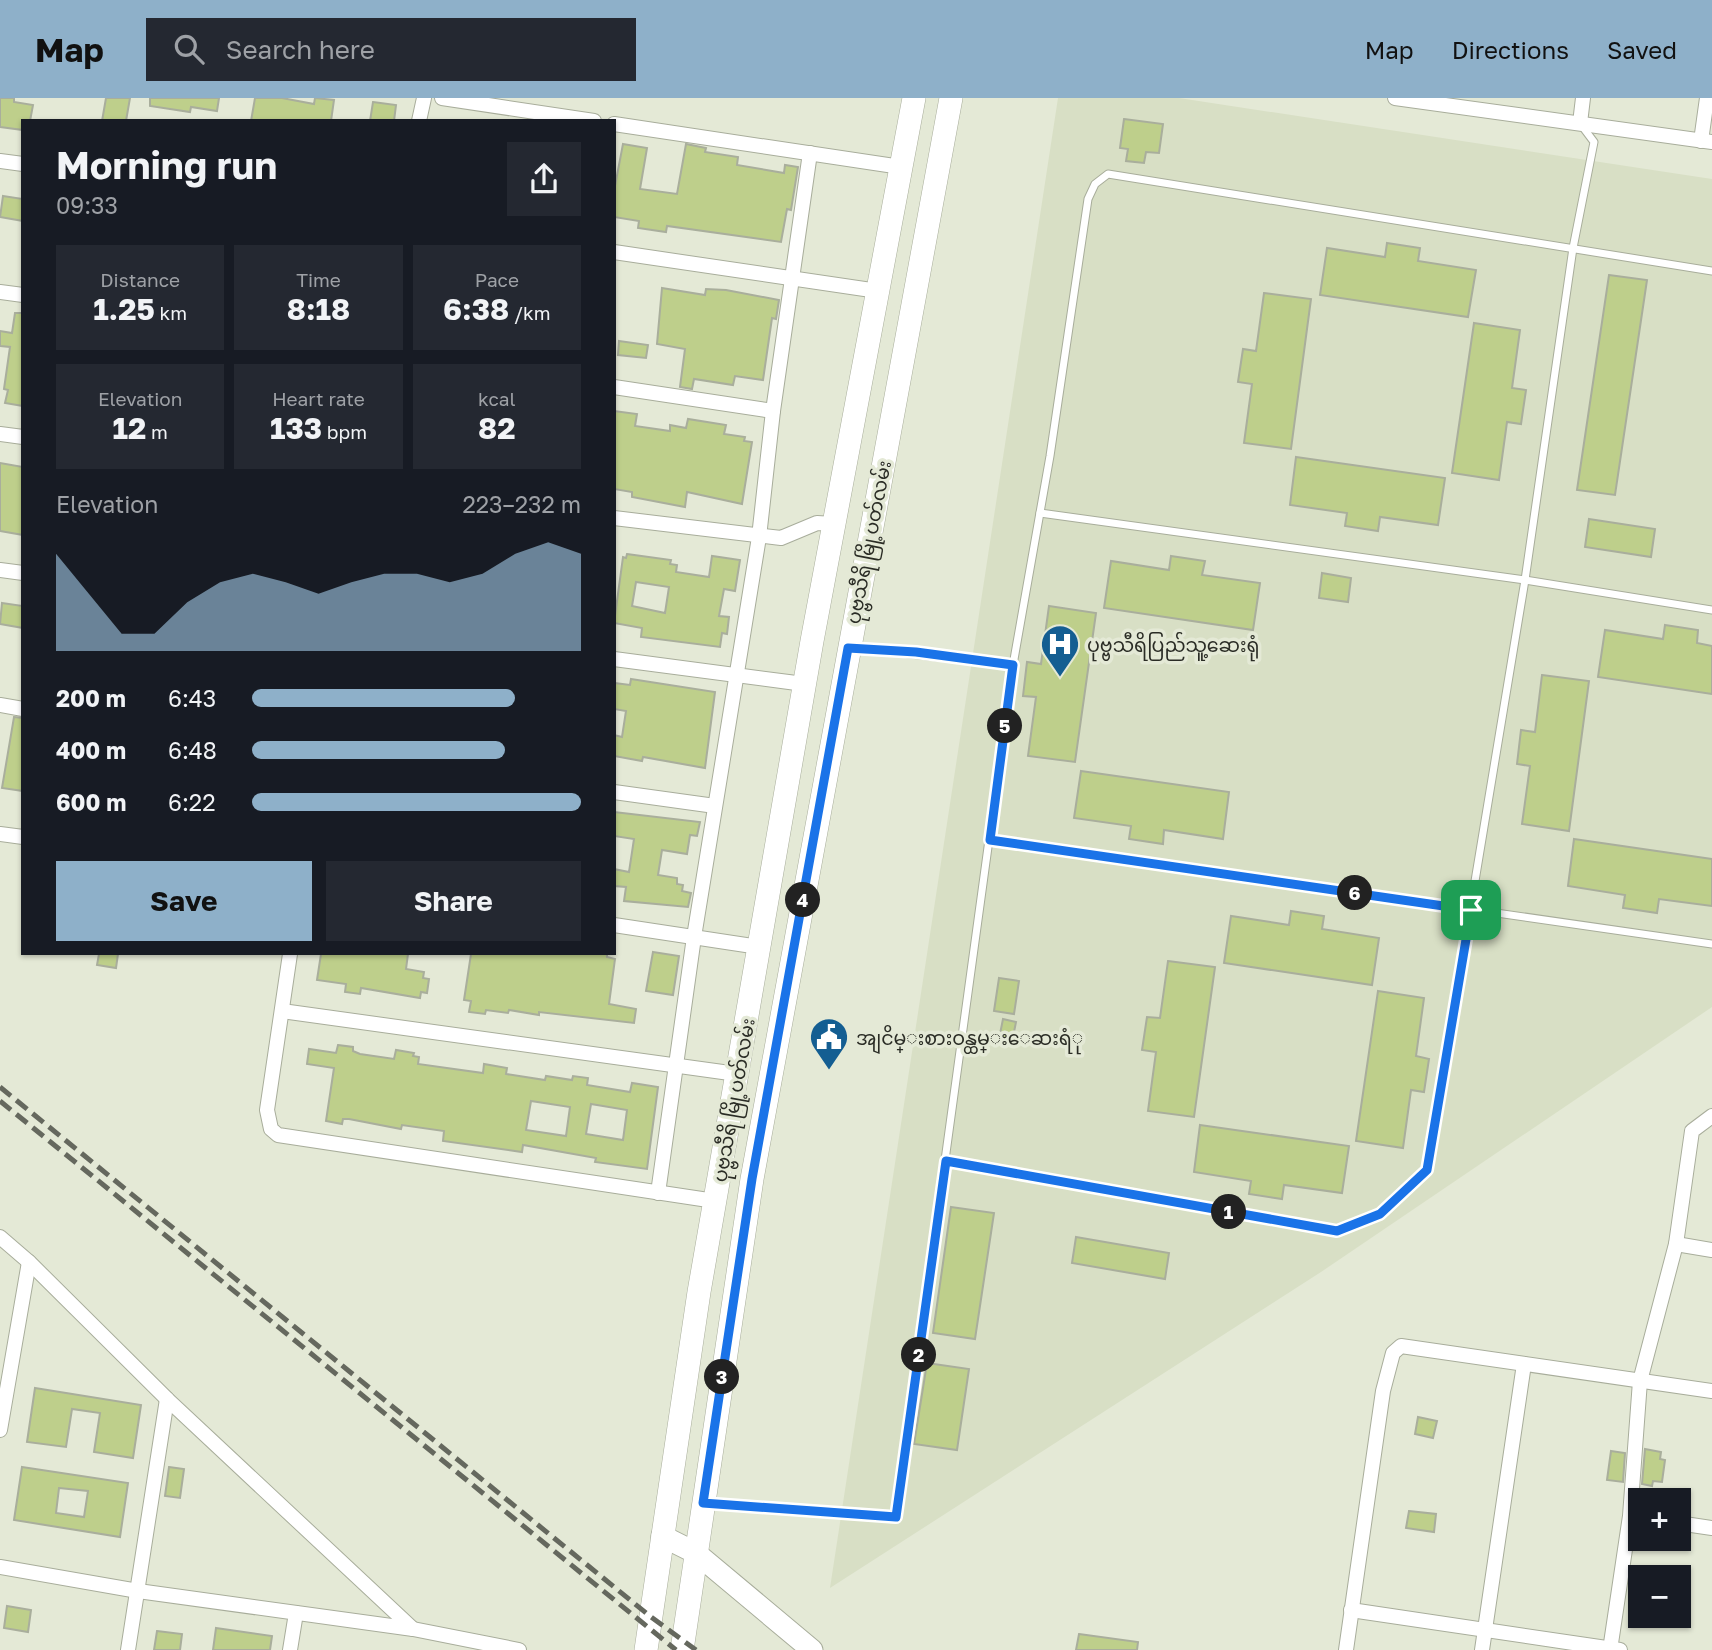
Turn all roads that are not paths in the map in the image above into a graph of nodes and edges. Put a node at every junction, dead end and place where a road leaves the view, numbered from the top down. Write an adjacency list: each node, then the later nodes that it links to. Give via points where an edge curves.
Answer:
1 (424, 98): 9 (street)
2 (442, 98): 10 (street)
3 (914, 98): 17 (main road, ပုဗ္ဗသီရိ မြို့ပတ်လမ်း)
4 (951, 98): 37 (main road, ပုဗ္ဗသီရိ မြို့ပတ်လမ်း)
5 (1395, 98): 8 (street)
6 (1583, 98): 11 (street)
7 (1707, 98): 13 (street)
8 (1438, 101): 11 (street)
9 (419, 119)
10 (581, 119)
11 (1580, 123): 13 (street); 18 (lane, via 1594,142)
12 (616, 124): 14 (street)
13 (1707, 141)
14 (810, 153): 17 (street); 21 (street)
15 (0, 161): 16 (street)
16 (21, 164)
17 (901, 167): 22 (main road, ပုဗ္ဗသီရိ မြို့ပတ်လမ်း)
18 (1573, 248): 20 (lane); 29 (lane, via 1108,174 1088,199); 35 (lane)
19 (616, 252): 21 (street)
20 (1712, 271)
21 (792, 278): 22 (street); 26 (street)
22 (878, 291): 31 (main road, ပုဗ္ဗသီရိ မြို့ပတ်လမ်း)
23 (0, 292): 24 (street)
24 (21, 295)
25 (616, 387): 26 (street)
26 (773, 411): 32 (street)
27 (0, 434): 28 (street)
28 (21, 437)
29 (1040, 513): 35 (lane); 39 (lane)
30 (616, 518): 32 (street)
31 (833, 524): 32 (street, via 817,523 781,538); 41 (main road, ပုဗ္ဗသီရိ မြို့ပတ်လမ်း)
32 (759, 537): 40 (street)
33 (0, 570): 34 (street)
34 (21, 573)
35 (1525, 580): 36 (lane); 49 (lane)
36 (1712, 610)
37 (848, 648): 39 (lane); 72 (main road, ပုဗ္ဗသီရိ မြို့ပတ်လမ်း, via 752,1179)
38 (616, 659): 40 (street)
39 (1013, 665): 48 (lane)
40 (737, 675): 41 (street); 45 (street)
41 (804, 684): 53 (main road, ပုဗ္ဗသီရိ မြို့ပတ်လမ်း)
42 (0, 705): 43 (street)
43 (21, 709)
44 (616, 792): 45 (street)
45 (715, 806): 51 (street)
46 (0, 834): 47 (street)
47 (21, 837)
48 (990, 840): 49 (lane); 59 (lane)
49 (1471, 910): 52 (lane); 59 (lane, via 1427,1170 1380,1214 1337,1231)
50 (616, 925): 51 (street)
51 (694, 937): 53 (street); 56 (street)
52 (1712, 944)
53 (759, 947): 57 (main road, ပုဗ္ဗသီရိ မြို့ပတ်လမ်း)
54 (290, 955): 55 (street)
55 (282, 1011): 56 (street); 60 (street, via 267,1110 271,1129 278,1135)
56 (676, 1065): 57 (street); 60 (street)
57 (737, 1074): 61 (main road, ပုဗ္ဗသီရိ မြို့ပတ်လမ်း)
58 (1712, 1116): 63 (street, via 1692,1131)
59 (946, 1161): 72 (lane, via 896,1517)
60 (658, 1193): 61 (street)
61 (715, 1201): 75 (main road, ပုဗ္ဗသီရိ မြို့ပတ်လမ်း)
62 (0, 1237): 65 (street)
63 (1676, 1244): 64 (street); 67 (street)
64 (1712, 1250)
65 (29, 1262): 69 (street); 70 (street)
66 (1524, 1364): 67 (street); 80 (street, via 1416,1346 1401,1346 1393,1353); 83 (street)
67 (1640, 1381): 68 (street); 71 (street)
68 (1712, 1391)
69 (167, 1399): 79 (street); 82 (street)
70 (0, 1430)
71 (1636, 1488)
72 (703, 1503): 77 (main road, ပုဗ္ဗသီရိ မြို့ပတ်လမ်း)
73 (1691, 1525): 74 (street)
74 (1712, 1528)
75 (663, 1535): 77 (main road); 88 (main road, ပုဗ္ဗသီရိ မြို့ပတ်လမ်း)
76 (1630, 1551): 93 (street)
77 (696, 1553): 89 (main road, ပုဗ္ဗသီရိ မြို့ပတ်လမ်း); 90 (main road)
78 (0, 1567): 79 (street)
79 (138, 1591): 81 (street); 85 (street)
80 (1351, 1610): 83 (street); 91 (street)
81 (296, 1613): 82 (street); 86 (street)
82 (413, 1629): 84 (street)
83 (1485, 1630): 92 (street); 93 (street)
84 (456, 1645): 87 (street)
85 (128, 1650)
86 (290, 1650)
87 (519, 1650)
88 (646, 1650)
89 (681, 1650)
90 (811, 1650)
91 (1346, 1650)
92 (1482, 1650)
93 (1614, 1650)

